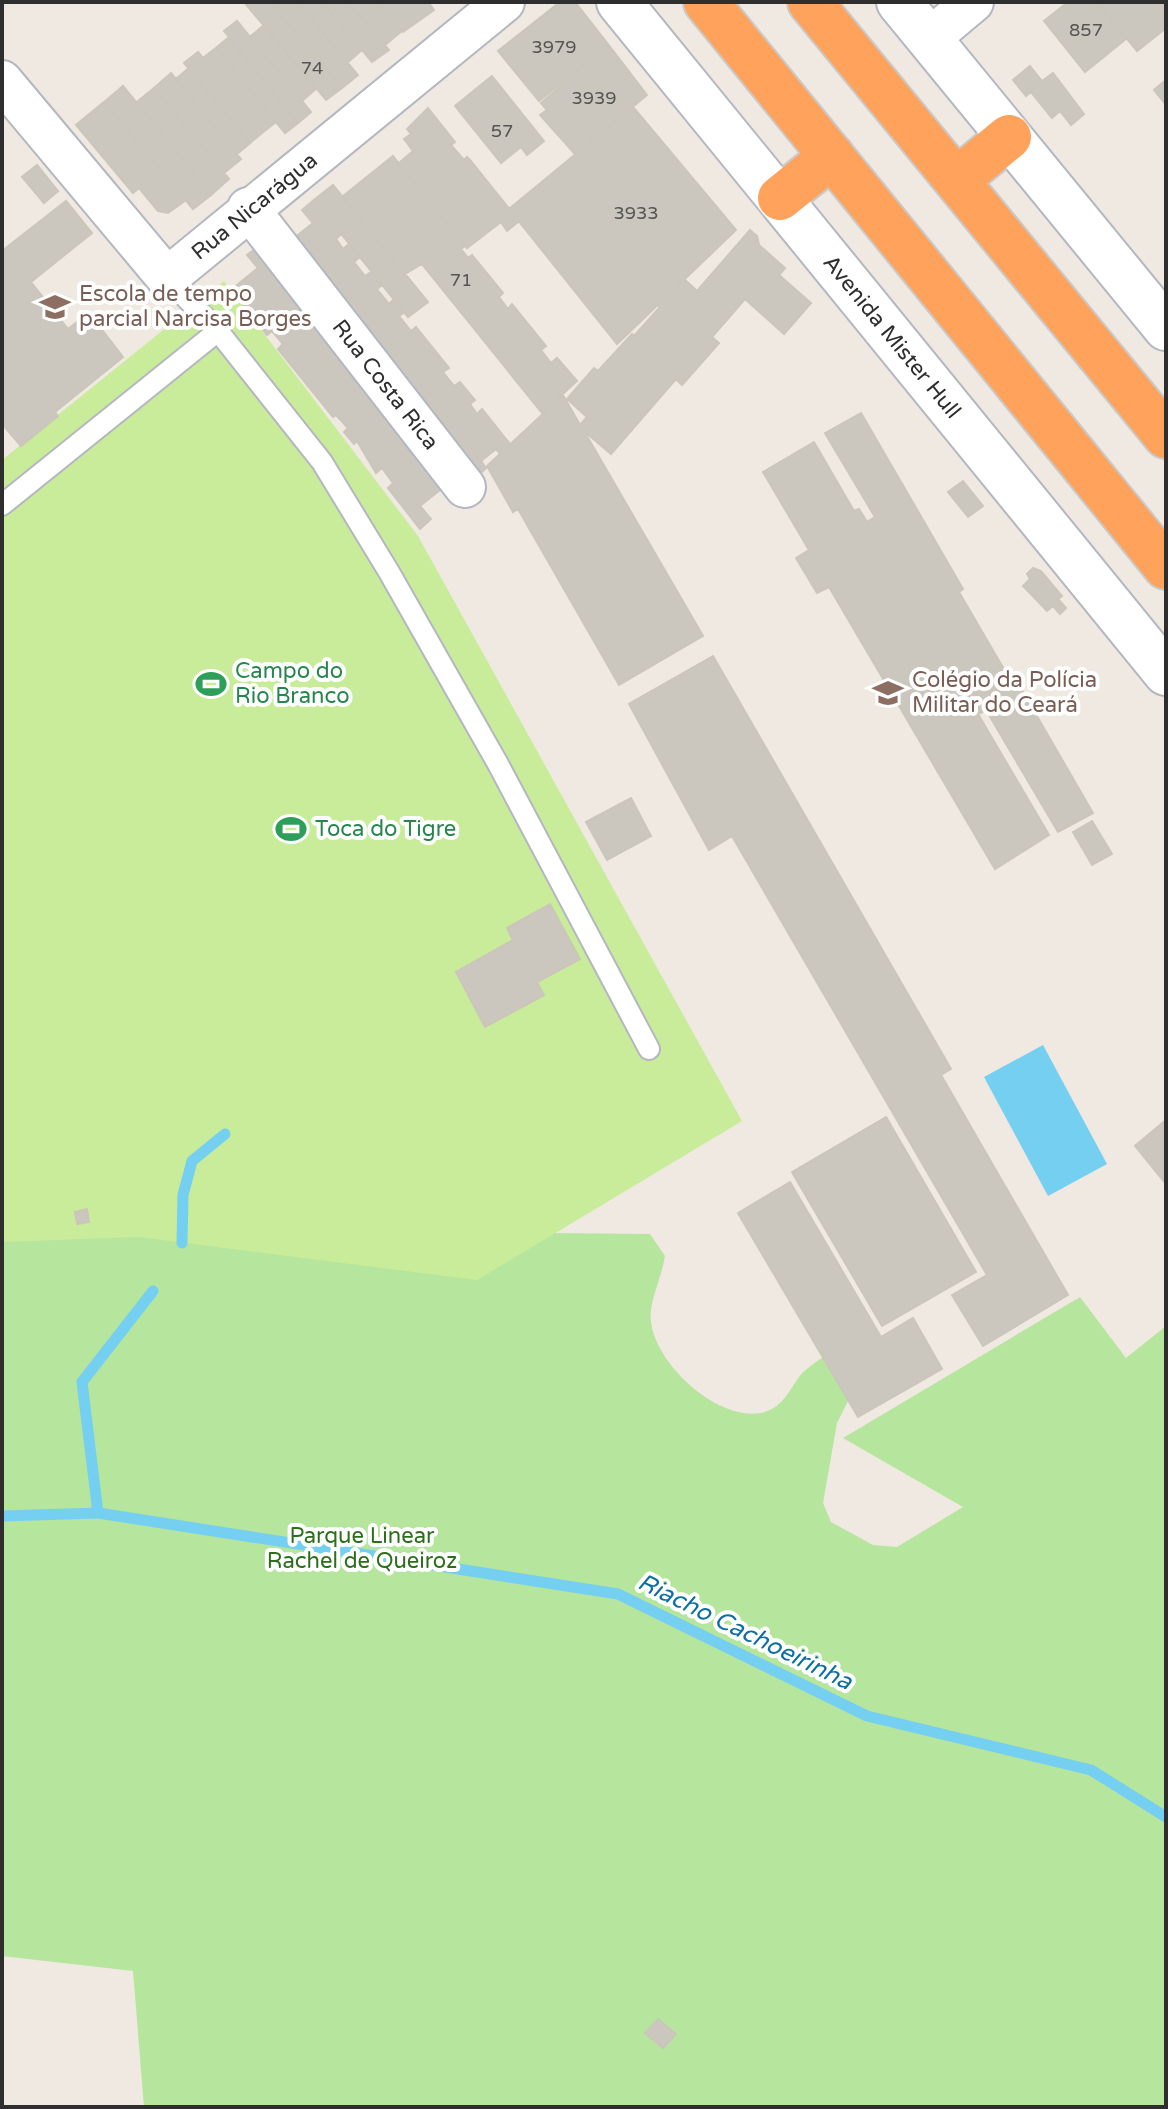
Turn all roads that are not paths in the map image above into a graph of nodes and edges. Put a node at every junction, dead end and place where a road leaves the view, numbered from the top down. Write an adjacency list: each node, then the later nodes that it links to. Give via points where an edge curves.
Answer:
1 (504, 2): 13 (street, Rua Nicarágua)
2 (619, 2): 12 (main road, Avenida Mister Hull)
3 (706, 2): 10 (highway)
4 (810, 2): 11 (highway)
5 (899, 2): 7 (main road)
6 (973, 2): 7 (street)
7 (929, 39): 9 (main road)
8 (2, 81): 14 (street)
9 (1009, 137): 11 (highway); 15 (main road)
10 (832, 156): 12 (highway); 20 (highway)
11 (957, 180): 17 (highway)
12 (780, 198): 21 (main road, Avenida Mister Hull)
13 (248, 208): 14 (street, Rua Nicarágua); 18 (street, Rua Costa Rica)
14 (167, 278): 16 (lane)
15 (1166, 328)
16 (218, 331): 19 (lane); 22 (lane, via 322,462 389,572)
17 (1166, 436)
18 (465, 487)
19 (2, 505)
20 (1166, 567)
21 (1166, 673)
22 (649, 1049)

